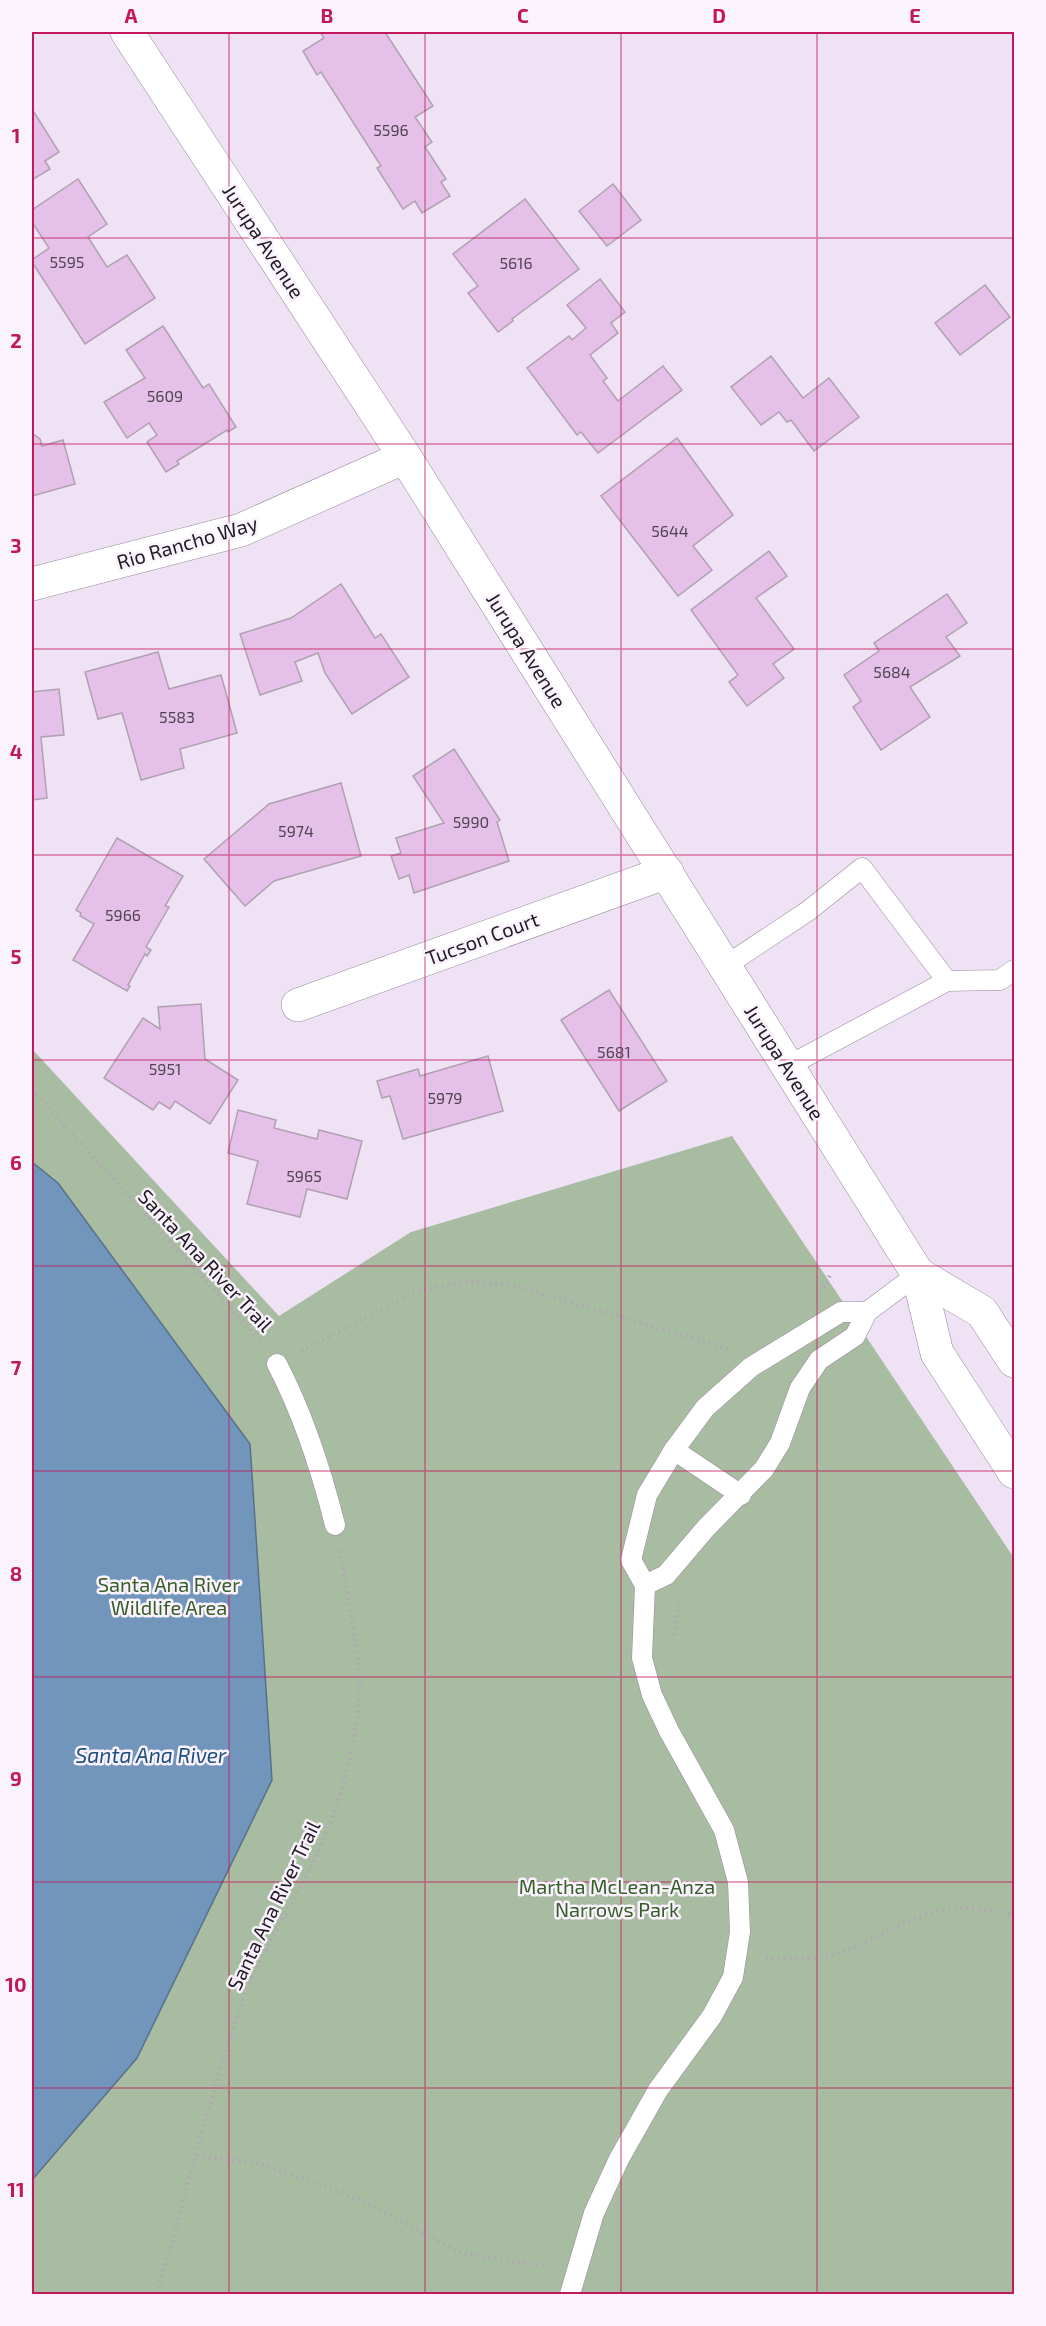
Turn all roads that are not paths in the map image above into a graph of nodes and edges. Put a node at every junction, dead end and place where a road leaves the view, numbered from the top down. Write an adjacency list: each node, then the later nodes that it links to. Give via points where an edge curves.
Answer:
1 (127, 32): 2 (main road, Jurupa Avenue)
2 (405, 457): 3 (main road, Rio Rancho Way, via 241,530); 4 (main road, Jurupa Avenue)
3 (32, 584)
4 (667, 872): 5 (main road, Jurupa Avenue); 8 (main road, Tucson Court)
5 (725, 966): 7 (lane, via 862,868); 9 (main road, Jurupa Avenue)
6 (1014, 970): 7 (lane, via 1000,980)
7 (947, 981): 9 (lane)
8 (298, 1005)
9 (788, 1066): 10 (main road, Jurupa Avenue)
10 (918, 1274): 11 (lane); 12 (main road, Jurupa Avenue, via 982,1312); 15 (main road, Jurupa Avenue, via 938,1353)
11 (867, 1312): 14 (lane, via 841,1312 751,1367 705,1408); 16 (lane, via 855,1336 819,1360 808,1373 780,1443)
12 (1014, 1361)
13 (277, 1364): 17 (lane, via 316,1455)
14 (674, 1450): 16 (lane); 18 (lane, via 647,1495 631,1560)
15 (1014, 1472)
16 (741, 1495): 18 (lane, via 666,1575)
17 (335, 1525)
18 (645, 1585): 19 (lane, via 642,1658 669,1731 724,1830 738,1882 740,1932 733,1977 712,2016 658,2090 619,2159 594,2213)
19 (570, 2295)

